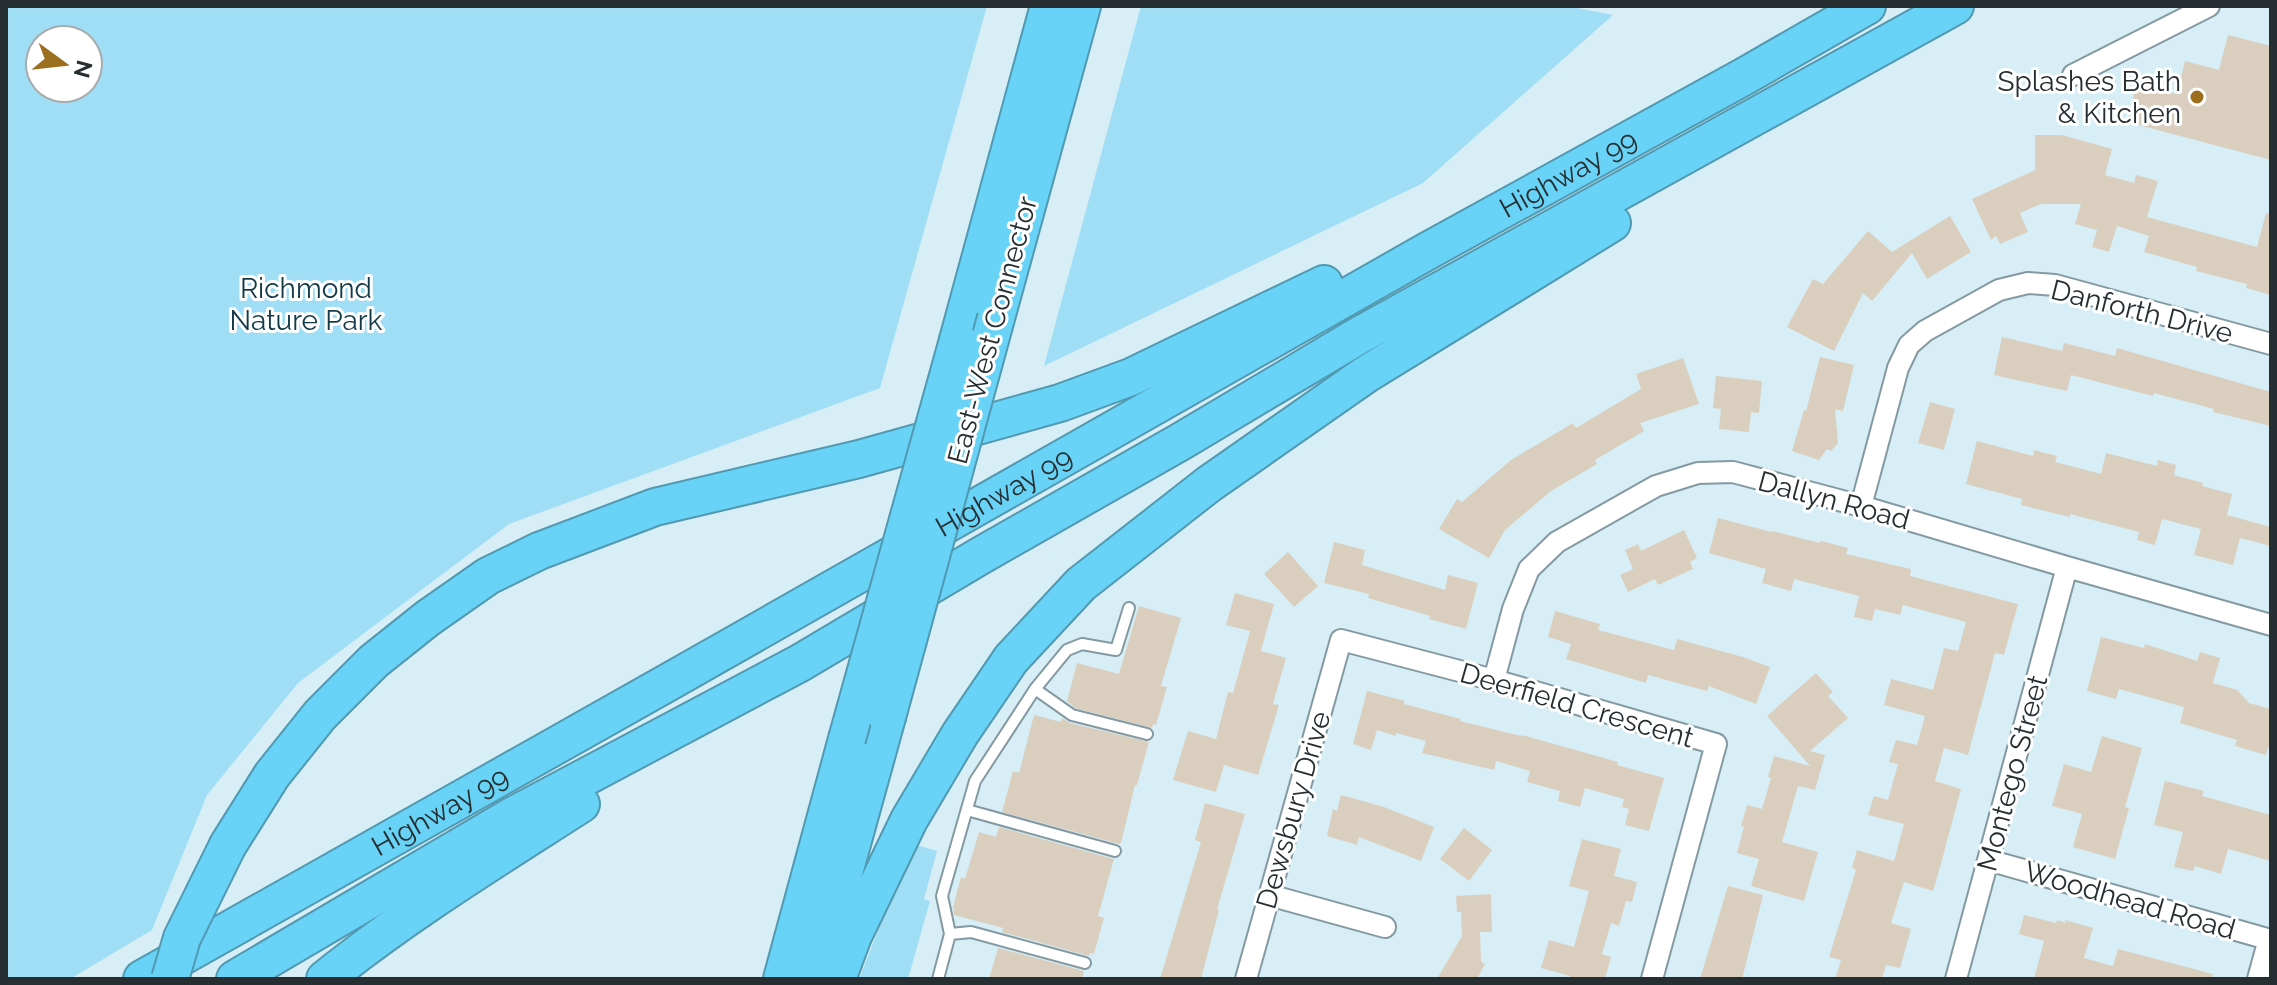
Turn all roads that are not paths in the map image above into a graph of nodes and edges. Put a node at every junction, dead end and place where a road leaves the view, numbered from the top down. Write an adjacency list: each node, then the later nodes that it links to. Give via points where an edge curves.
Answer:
1 (1049, 6): 19 (highway, East-West Connector, bridge)
2 (1082, 6): 34 (highway, East-West Connector, bridge)
3 (1867, 6): 8 (highway, Highway 99)
4 (1955, 6): 15 (highway, Highway 99, via 1358,336)
5 (1964, 6): 35 (highway, via 1365,375 1209,484 1081,584 1011,659 960,734 909,820)
6 (2209, 6): 7 (street)
7 (2073, 75)
8 (1745, 76): 28 (highway, Highway 99); 29 (highway, bridge, via 1131,377 980,426 655,507 488,576 374,661 320,715 272,775 228,845 182,938)
9 (2271, 344): 10 (street, Danforth Drive, via 2055,285 2028,283 1999,290 1909,345)
10 (1861, 506): 11 (street, Dallyn Road); 16 (street, Dallyn Road, via 1733,472 1698,473 1656,486 1557,542 1529,569)
11 (2067, 567): 13 (street, Dallyn Road); 22 (street, Montego Street)
12 (1129, 608): 17 (lane, via 1116,650 1082,644 1067,650)
13 (2271, 625)
14 (1341, 640): 16 (street, Deerfield Crescent); 23 (street, Dewsbury Drive)
15 (800, 663): 30 (highway, Highway 99, via 512,816); 31 (highway, via 454,885)
16 (1494, 680): 38 (street, Deerfield Crescent, via 1716,744)
17 (1035, 689): 18 (lane, via 1072,715); 20 (lane, via 975,781)
18 (1147, 734)
19 (830, 800): 32 (highway); 33 (highway, East-West Connector)
20 (967, 810): 21 (lane); 25 (lane, via 942,896)
21 (1115, 851)
22 (1988, 860): 26 (street, Woodhead Road); 39 (street, Montego Street)
23 (1269, 895): 24 (street); 37 (street, Dewsbury Drive)
24 (1385, 927)
25 (950, 934): 27 (lane, via 971,932); 36 (lane)
26 (2270, 939): 40 (street)
27 (1085, 963)
28 (142, 979)
29 (170, 979)
30 (235, 979)
31 (325, 979)
32 (765, 979)
33 (782, 979)
34 (815, 979)
35 (837, 979)
36 (938, 979)
37 (1246, 979)
38 (1652, 979)
39 (1956, 979)
40 (2258, 979)

